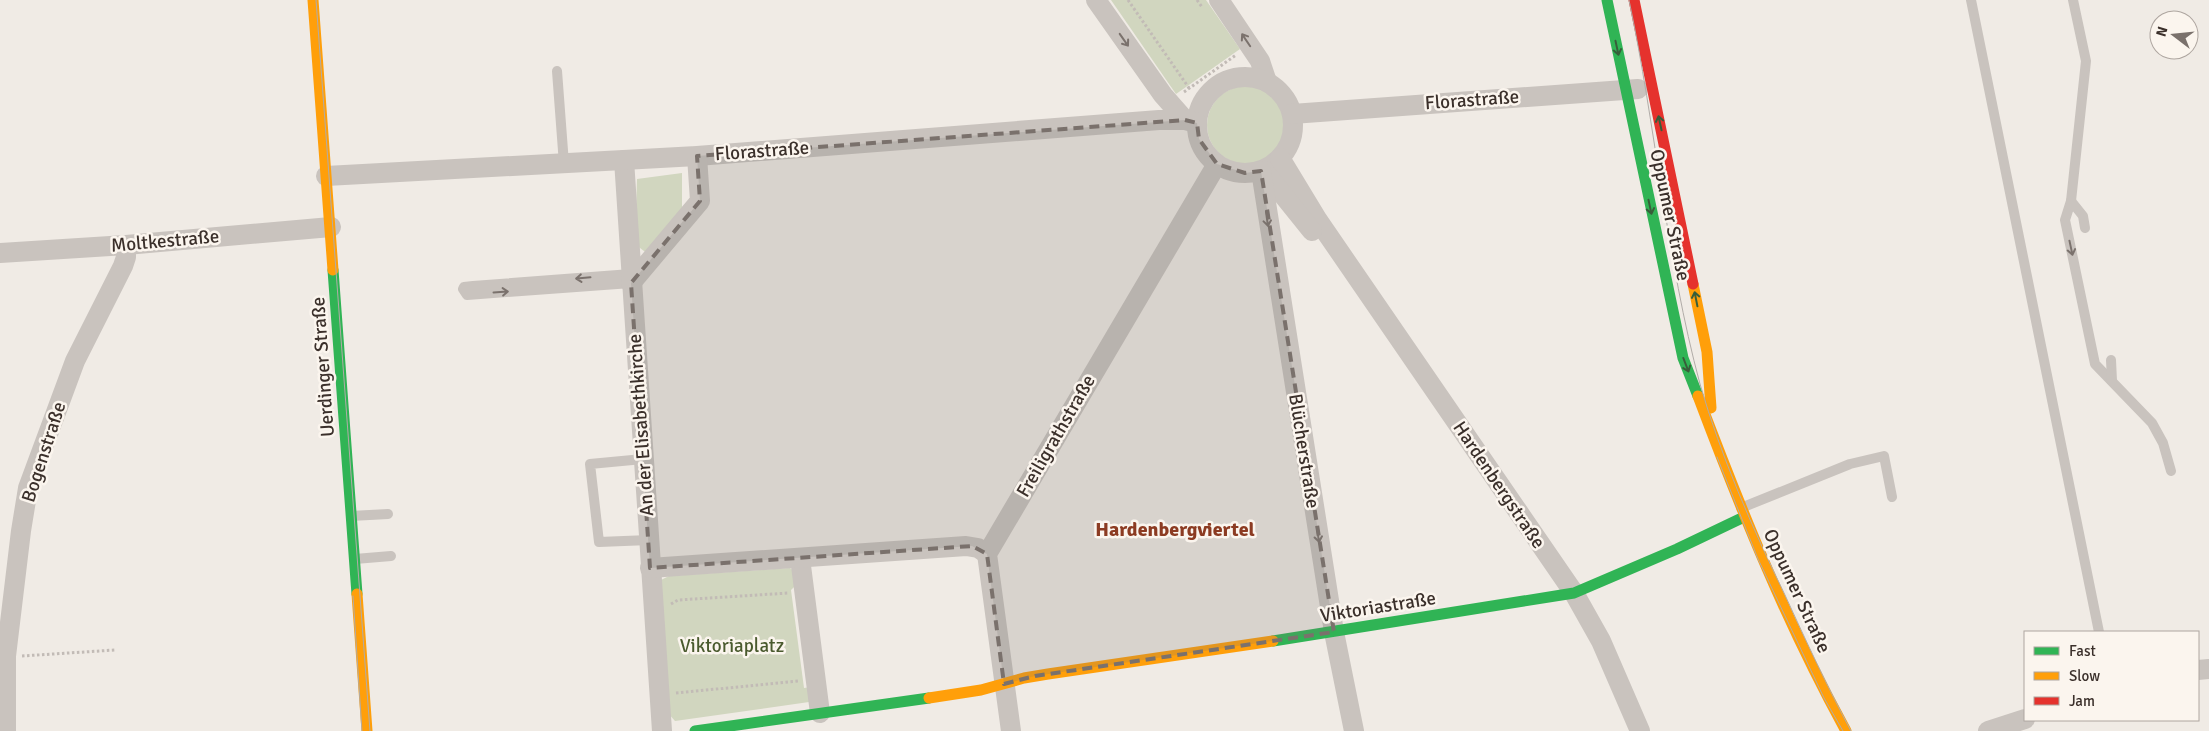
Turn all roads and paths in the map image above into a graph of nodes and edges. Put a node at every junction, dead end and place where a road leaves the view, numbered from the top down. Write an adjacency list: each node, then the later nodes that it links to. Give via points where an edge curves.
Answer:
1 (313, 0): 25 (main road, Uerdinger Straße)
2 (1096, 0): 16 (street, one-way to 16)
3 (1128, 0): 14 (path)
4 (1197, 0): 9 (path)
5 (1606, 0): 15 (main road, Oppumer Straße, one-way to 15)
6 (1634, 0): 13 (main road, Oppumer Straße)
7 (1971, 0): 51 (lane)
8 (2073, 0): 26 (lane, via 2086,61)
9 (1211, 4): 12 (street, one-way to 9, via 1260,61)
10 (1230, 48): 14 (path, via 1236,55)
11 (557, 71): 22 (lane)
12 (1267, 82): 17 (street, via 1283,96); 18 (street, via 1252,77 1236,78 1221,84 1209,94)
13 (1652, 87): 15 (street, Florastraße); 35 (main road, Oppumer Straße, one-way to 13, via 1707,352)
14 (1189, 88): 16 (path)
15 (1626, 90): 17 (street, Florastraße); 35 (main road, Oppumer Straße, one-way to 35, via 1683,358)
16 (1169, 102): 18 (street)
17 (1292, 114): 20 (street, via 1292,138)
18 (1191, 122): 19 (street, Florastraße); 23 (street)
19 (697, 156): 21 (street, Florastraße); 32 (street, via 700,201)
20 (1280, 158): 24 (street); 30 (street, Hardenbergstraße)
21 (624, 160): 22 (street, Florastraße); 32 (street, An der Elisabethkirche)
22 (564, 164): 25 (street, Florastraße)
23 (1216, 164): 24 (street, via 1230,171); 43 (street, Freiligrathstraße)
24 (1262, 170): 30 (street, Hardenbergstraße, via 1315,235); 52 (street, Blücherstraße, one-way to 52)
25 (326, 176): 27 (main road, Uerdinger Straße)
26 (2072, 201): 28 (lane, via 2083,216); 34 (lane, one-way to 34, via 2065,220 2095,364)
27 (331, 227): 29 (street, Moltkestraße); 41 (main road, Uerdinger Straße)
28 (2085, 228)
29 (126, 245): 31 (street, Moltkestraße); 54 (street, Bogenstraße, via 123,266 75,361 28,488)
30 (1338, 250): 49 (street, Hardenbergstraße)
31 (0, 254)
32 (631, 278): 32 (lane, one-way to 32, via 473,286 463,290 467,295); 36 (street, An der Elisabethkirche)
33 (2111, 360): 34 (lane)
34 (2112, 380): 37 (lane, via 2152,423 2163,443)
35 (1712, 434): 39 (main road, Oppumer Straße)
36 (643, 459): 42 (street, An der Elisabethkirche); 42 (lane, via 590,464 599,542)
37 (2171, 471)
38 (1892, 497): 39 (lane, via 1884,456 1850,464)
39 (1742, 513): 49 (main road, Viktoriastraße, via 1678,549); 67 (main road, Oppumer Straße)
40 (388, 514): 41 (lane)
41 (351, 516): 46 (main road, Uerdinger Straße)
42 (649, 540): 47 (street, An der Elisabethkirche)
43 (987, 554): 45 (street, via 966,546); 56 (street)
44 (391, 556): 46 (lane)
45 (800, 558): 47 (street); 48 (street)
46 (354, 559): 61 (main road, Uerdinger Straße)
47 (650, 568): 62 (street)
48 (804, 592): 50 (path, via 678,600); 55 (street)
49 (1574, 593): 52 (main road, Viktoriastraße); 66 (street, Hardenbergstraße, via 1601,641)
50 (668, 609)
51 (2099, 631)
52 (1334, 632): 56 (main road, Viktoriastraße, via 1048,674); 65 (street, Blücherstraße)
53 (115, 650): 54 (path)
54 (6, 656): 60 (street, Bogenstraße)
55 (816, 679): 57 (path, via 677,694); 58 (street)
56 (1004, 684): 58 (main road, via 974,692); 64 (street)
57 (674, 689)
58 (820, 713): 63 (main road)
59 (2024, 719): 68 (street)
60 (6, 731)
61 (366, 731)
62 (662, 731)
63 (695, 731)
64 (1011, 731)
65 (1354, 731)
66 (1640, 731)
67 (1846, 731)
68 (1988, 731)

